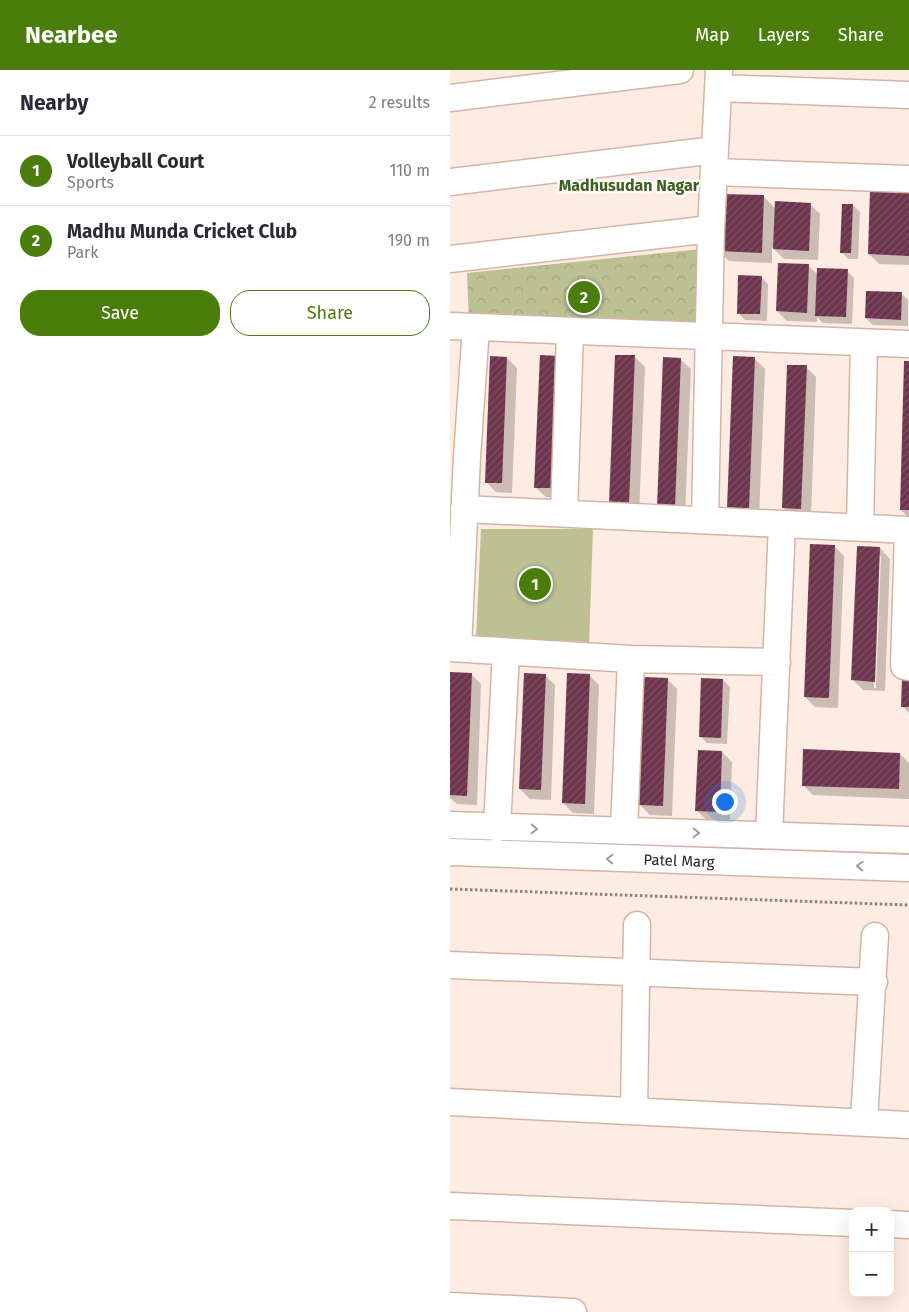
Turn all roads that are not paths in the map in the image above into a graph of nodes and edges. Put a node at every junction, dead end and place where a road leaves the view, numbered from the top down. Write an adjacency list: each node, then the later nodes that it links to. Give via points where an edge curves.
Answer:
1 (680, 70): 4 (street)
2 (719, 79): 3 (street); 5 (street)
3 (909, 95)
4 (450, 98)
5 (714, 161): 6 (street); 7 (street); 8 (street)
6 (909, 179)
7 (450, 182)
8 (711, 229): 9 (street); 13 (street)
9 (450, 259)
10 (450, 326): 11 (street)
11 (476, 327): 12 (street); 16 (street)
12 (570, 332): 13 (street); 17 (street)
13 (709, 336): 14 (street); 19 (street)
14 (864, 342): 15 (street); 21 (street)
15 (909, 344)
16 (458, 457): 18 (street)
17 (564, 514): 18 (street); 19 (street)
18 (459, 517): 23 (street)
19 (706, 520): 20 (street)
20 (782, 524): 21 (street); 26 (street)
21 (860, 527): 22 (street)
22 (908, 530): 27 (street, via 904,666)
23 (454, 648): 24 (street)
24 (506, 652): 25 (street); 29 (street)
25 (631, 659): 26 (street); 30 (street)
26 (777, 662): 31 (street)
27 (909, 666)
28 (450, 825): 29 (street, Patel Marg)
29 (497, 828): 30 (street, Patel Marg, one-way to 30)
30 (624, 831): 31 (street, Patel Marg, one-way to 31)
31 (769, 835): 32 (street, Patel Marg)
32 (909, 840)
33 (450, 852): 34 (street, Patel Marg, one-way to 33)
34 (909, 868)
35 (637, 925): 38 (street)
36 (875, 936): 39 (street)
37 (450, 965): 38 (street)
38 (636, 971): 39 (street); 41 (street)
39 (874, 982): 42 (street)
40 (450, 1102): 41 (street)
41 (634, 1111): 42 (street)
42 (864, 1121): 43 (street)
43 (909, 1124)
44 (450, 1206): 45 (street)
45 (849, 1223)
46 (894, 1224): 47 (street)
47 (909, 1225)
48 (450, 1306): 49 (street)
49 (573, 1312)

